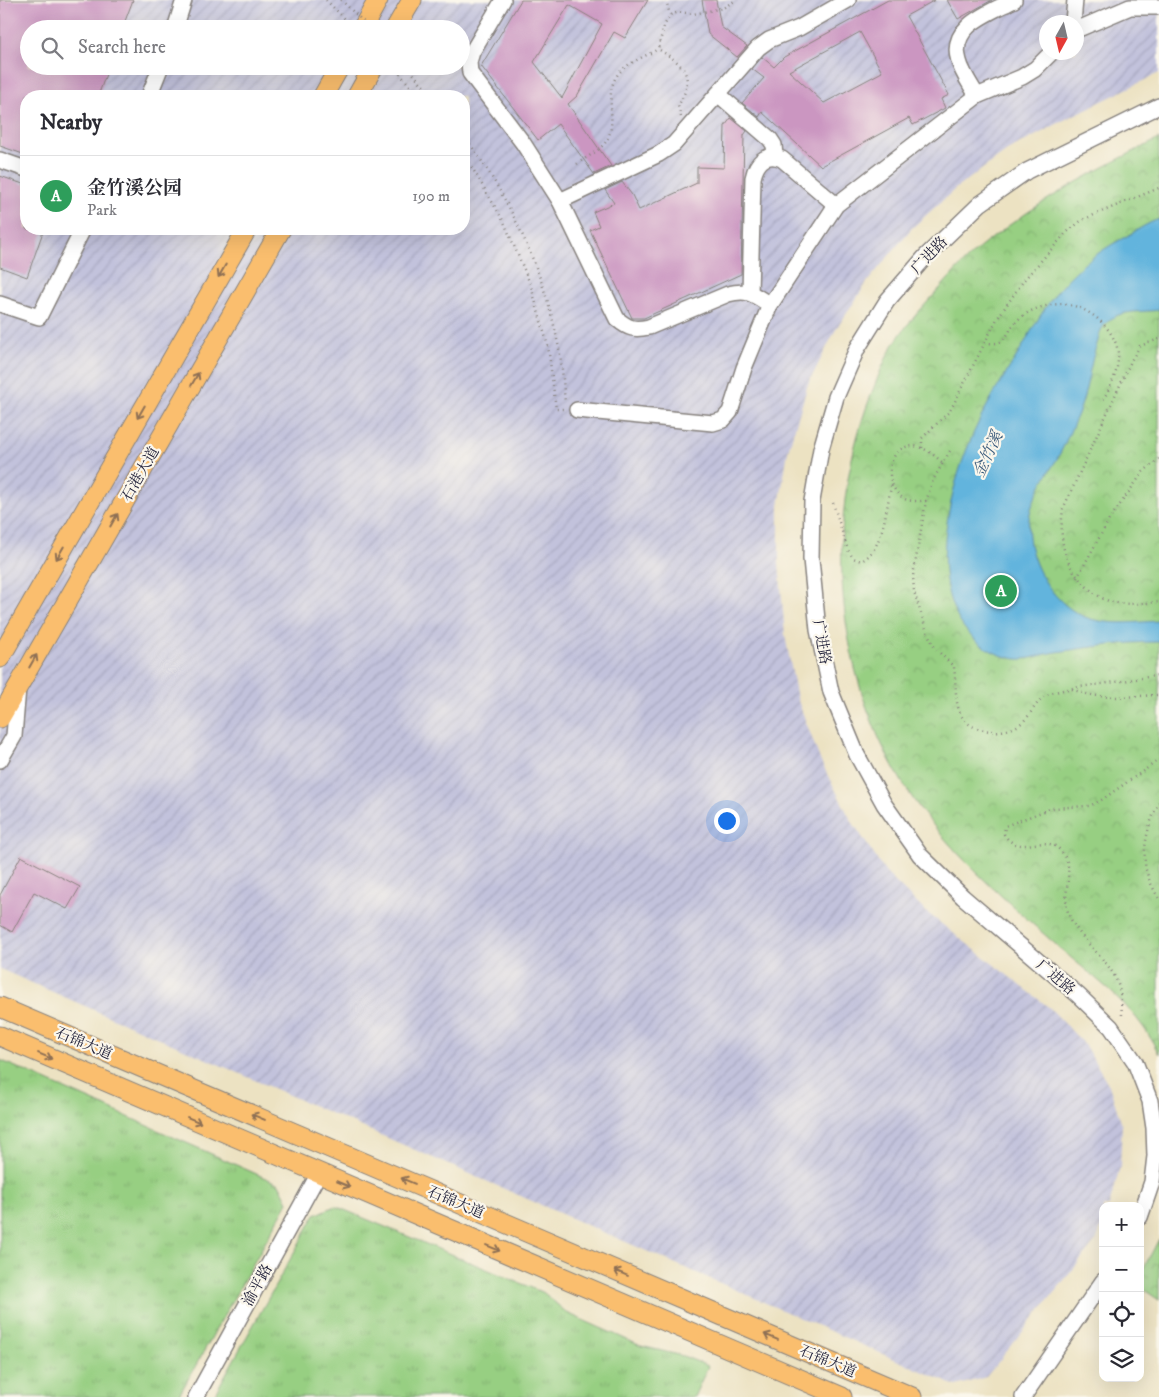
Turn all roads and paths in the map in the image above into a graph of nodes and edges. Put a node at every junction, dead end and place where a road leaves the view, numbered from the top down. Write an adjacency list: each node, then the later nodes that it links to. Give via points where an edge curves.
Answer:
1 (184, 0): 16 (street)
2 (326, 0): 17 (path)
3 (341, 0): 19 (path, bridge)
4 (378, 0): 18 (main road)
5 (412, 0): 20 (main road)
6 (503, 0): 23 (street)
7 (666, 0): 15 (path)
8 (736, 0): 15 (path, via 723,8 693,14 679,12)
9 (848, 0): 36 (street, via 800,28 769,40 758,48)
10 (1014, 0): 37 (street, via 966,26 961,33 957,48 959,63)
11 (1075, 0): 14 (street)
12 (1130, 3): 13 (street); 21 (street)
13 (1159, 7)
14 (1074, 15)
15 (670, 16): 22 (path)
16 (178, 20)
17 (348, 20)
18 (362, 20)
19 (362, 20)
20 (401, 20)
21 (1084, 26)
22 (658, 49): 39 (path, via 675,59 686,71 687,84 678,106); 44 (path, via 622,70 614,81 610,94 610,132 605,143)
23 (470, 59)
24 (1044, 60): 37 (street, via 1022,77)
25 (470, 73): 47 (street, via 523,143)
26 (157, 75): 31 (street)
27 (335, 75): 32 (main road)
28 (369, 75): 33 (main road)
29 (401, 75): 34 (path)
30 (415, 75): 35 (path)
31 (151, 90)
32 (326, 90)
33 (360, 90)
34 (415, 90)
35 (427, 90)
36 (718, 94): 39 (street); 41 (street, via 770,139)
37 (977, 96): 48 (street)
38 (1159, 106): 84 (street, 广进路, via 1027,171 980,204 926,256 887,300 857,349 836,397 821,449 812,501 811,560 818,630 831,692 857,755 884,804 920,854 963,897 1078,995 1111,1028 1135,1062 1150,1101 1154,1128 1152,1182)
39 (689, 127): 47 (street, via 674,144 659,154)
40 (470, 145): 43 (path, via 511,214 540,278 557,338 566,409 556,409 548,346 519,255)
41 (775, 156): 48 (street); 52 (street, via 768,157 754,170)
42 (0, 160): 45 (street)
43 (470, 164)
44 (577, 164)
45 (20, 168)
46 (1159, 188): 56 (path, via 1082,220 1066,234 1024,280)
47 (560, 201): 52 (street, via 617,319 627,328 649,327 728,294)
48 (836, 205): 54 (street)
49 (80, 235): 53 (street, via 39,317)
50 (244, 235): 70 (main road, 石港大道, one-way to 70)
51 (278, 235): 72 (main road, 石港大道, one-way to 51)
52 (750, 292): 54 (street)
53 (0, 304)
54 (770, 305): 60 (street, via 730,412 723,420 713,423)
55 (1159, 339): 58 (path, via 1140,346)
56 (985, 343): 57 (path, via 1000,342 1012,326 1038,307 1063,304 1080,307 1110,331 1116,345 1118,359); 61 (path, via 950,411 922,438)
57 (1110, 384): 58 (path); 59 (path)
58 (1119, 388): 68 (path, via 1063,509 1062,543)
59 (1102, 403)
60 (577, 410)
61 (922, 448): 64 (path); 65 (path, via 910,446 895,453 890,463)
62 (950, 451): 64 (path)
63 (1159, 459): 68 (path, via 1143,472 1109,520)
64 (943, 463): 66 (path)
65 (892, 483): 66 (path, via 904,499); 67 (path, via 881,535 868,558 861,561 848,550)
66 (926, 501): 73 (path, via 915,559 914,592 935,648 954,668 955,700 966,723 988,731 1011,729 1021,724 1048,695)
67 (833, 503)
68 (1077, 578): 69 (path, via 1093,593 1109,601 1129,604)
69 (1159, 602)
70 (0, 658)
71 (1159, 675): 73 (path)
72 (19, 686): 75 (main road, 石港大道); 76 (street, via 14,736)
73 (1071, 689): 74 (path, via 1095,696)
74 (1159, 695)
75 (0, 718)
76 (0, 760)
77 (1159, 760): 81 (path, via 1089,806 1052,808 1005,826 1004,834 1013,843 1047,843 1058,848 1066,858 1069,871 1068,912 1114,976 1120,989)
78 (1159, 802): 79 (path, via 1149,826 1145,864)
79 (1159, 899)
80 (0, 1007): 88 (main road, 石锦大道, one-way to 80)
81 (1122, 1015)
82 (0, 1036): 83 (main road, 石锦大道, one-way to 83)
83 (319, 1173): 86 (street, 渝平路); 87 (main road, 石锦大道, one-way to 87)
84 (1144, 1205)
85 (1099, 1288): 89 (street)
86 (196, 1397)
87 (842, 1397)
88 (912, 1397)
89 (1023, 1397)

